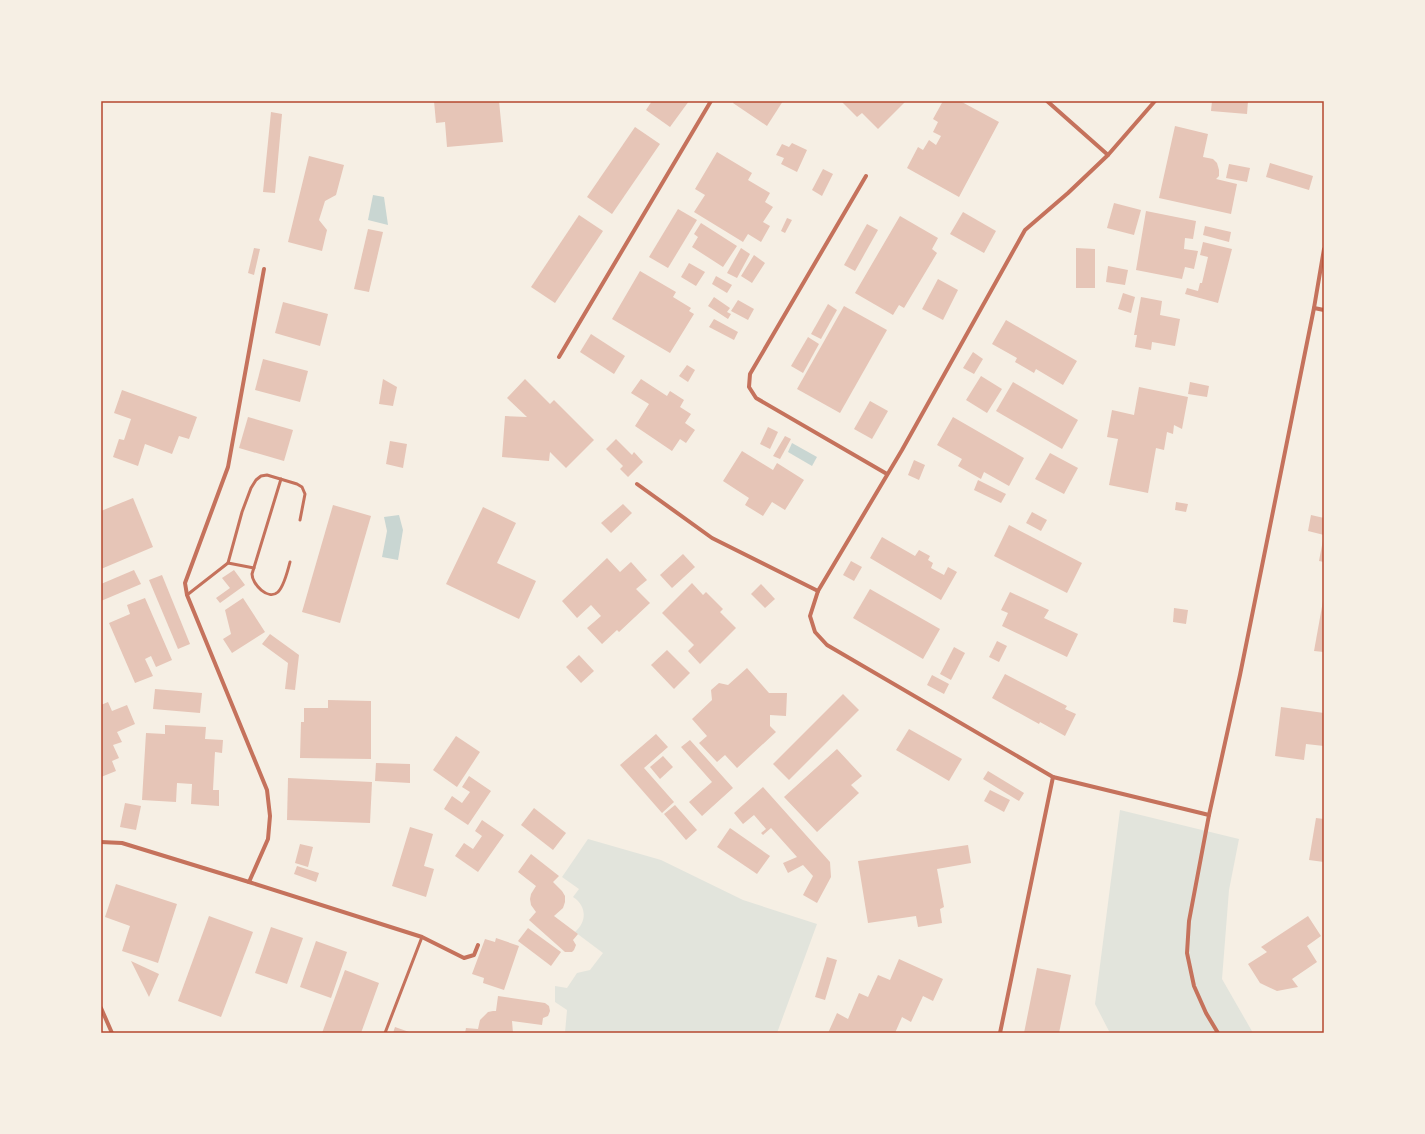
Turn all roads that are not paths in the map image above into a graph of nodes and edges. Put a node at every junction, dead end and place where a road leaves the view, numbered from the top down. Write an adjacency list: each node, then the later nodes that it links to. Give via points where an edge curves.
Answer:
1 (711, 101): 10 (street)
2 (1047, 101): 4 (street)
3 (1155, 101): 4 (street)
4 (1108, 155): 11 (street, via 1025,230)
5 (866, 176): 11 (street, via 750,374 749,388 756,398)
6 (1324, 249): 8 (street)
7 (264, 269): 19 (street, via 228,467 185,583)
8 (1314, 308): 9 (street); 21 (street)
9 (1324, 310)
10 (559, 357)
11 (887, 474): 18 (street)
12 (281, 479): 14 (lane, via 302,487 305,494); 16 (lane, via 267,475 256,480 242,512); 17 (lane)
13 (637, 484): 18 (street, via 712,538)
14 (300, 520)
15 (290, 562): 17 (lane, via 281,587 278,592 272,594 267,594 256,585 252,579)
16 (228, 563): 17 (lane); 19 (lane)
17 (254, 568)
18 (818, 591): 20 (street, via 810,616 815,632 827,645)
19 (187, 595): 23 (street, via 267,790 270,816 268,839)
20 (1053, 777): 21 (street); 29 (street)
21 (1209, 815): 30 (street, via 1189,921 1187,953 1194,986)
22 (101, 842): 23 (street, via 122,843)
23 (249, 882): 24 (street)
24 (422, 937): 25 (street, via 464,958 474,955); 28 (lane)
25 (478, 945)
26 (101, 1008): 27 (street)
27 (112, 1033)
28 (385, 1033)
29 (1000, 1033)
30 (1218, 1033)

